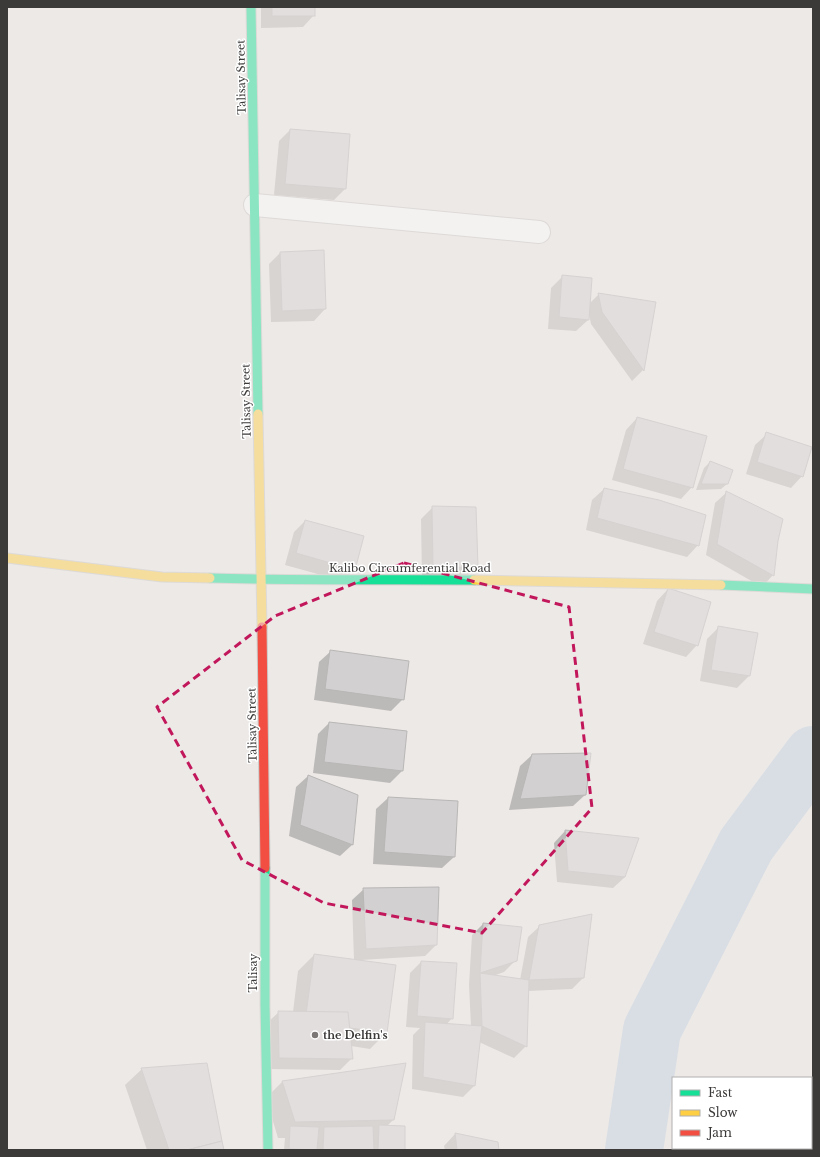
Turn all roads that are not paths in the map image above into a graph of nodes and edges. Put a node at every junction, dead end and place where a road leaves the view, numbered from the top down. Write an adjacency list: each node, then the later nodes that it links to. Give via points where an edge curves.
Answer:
1 (251, 7): 2 (street, Talisay Street)
2 (255, 206): 3 (street); 5 (street, Talisay Street)
3 (539, 232)
4 (7, 558): 5 (street, Kalibo Circumferential Road, via 162,577)
5 (261, 580): 6 (street, Kalibo Circumferential Road, via 410,579 711,584); 7 (street, Talisay Street)
6 (813, 589)
7 (265, 795): 8 (street, Talisay, via 264,1005)
8 (268, 1150)

